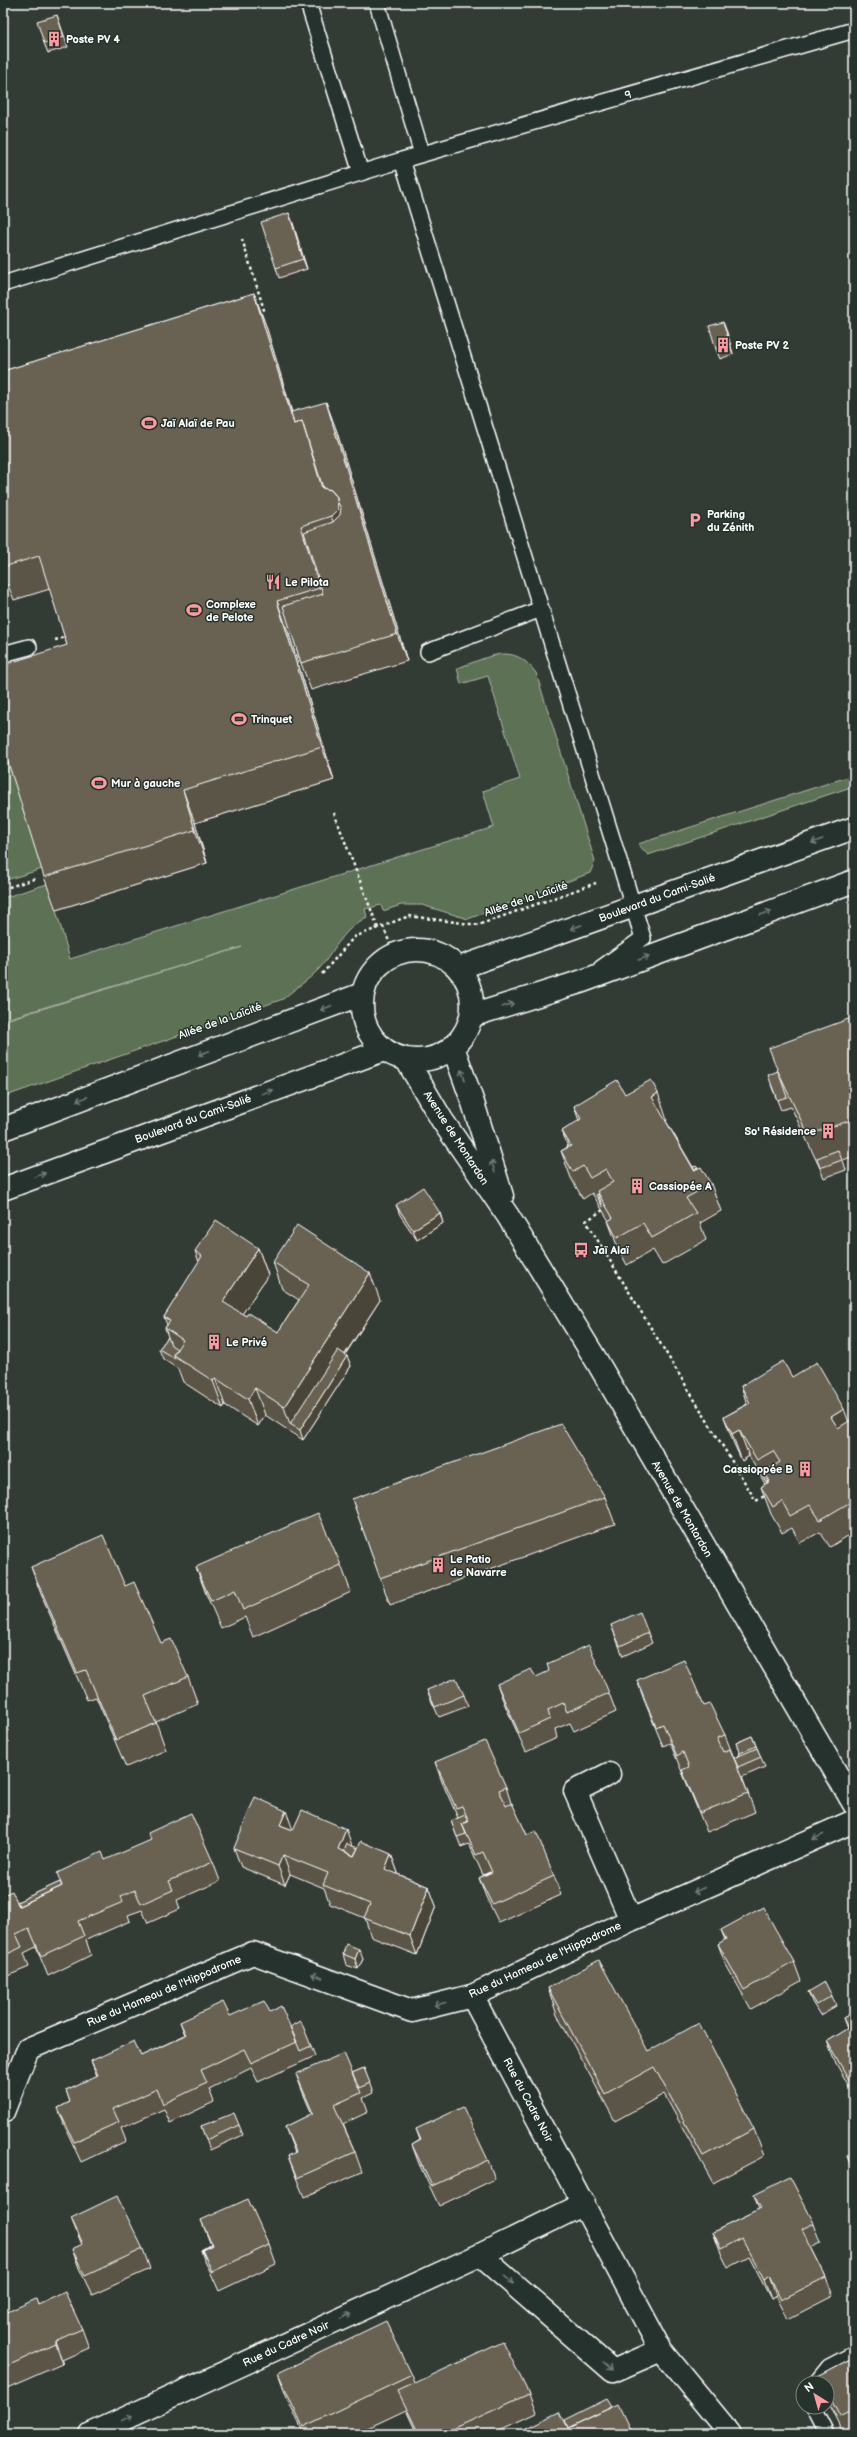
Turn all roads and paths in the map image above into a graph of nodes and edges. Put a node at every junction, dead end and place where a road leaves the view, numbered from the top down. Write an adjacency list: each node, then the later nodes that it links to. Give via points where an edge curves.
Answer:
1 (308, 3): 6 (lane)
2 (377, 3): 4 (lane)
3 (854, 30): 4 (lane, 9)
4 (422, 154): 5 (lane, 9)
5 (402, 160): 6 (lane, 9); 10 (lane)
6 (361, 173): 7 (lane, 9)
7 (233, 212): 8 (lane, 9); 9 (path)
8 (3, 284)
9 (264, 313)
10 (541, 609): 12 (lane); 16 (lane)
11 (29, 647): 13 (lane)
12 (428, 652)
13 (3, 654)
14 (334, 813): 22 (path)
15 (854, 828): 20 (street, Boulevard du Cami-Salié, one-way to 20)
16 (622, 874): 20 (lane); 21 (path, Allée de la Laïcité, via 478,925 409,916)
17 (37, 878): 19 (path)
18 (854, 880): 26 (street, one-way to 18)
19 (3, 889)
20 (632, 907): 24 (street, Boulevard du Cami-Salié, one-way to 24); 26 (lane, via 643,938)
21 (383, 926): 22 (path, Allée de la Laïcité); 23 (path)
22 (378, 928): 25 (path, Allée de la Laïcité, via 354,937)
23 (394, 954): 24 (street, via 412,949 429,951 445,957); 27 (street, via 380,964 369,977)
24 (459, 968): 28 (street, via 468,982 472,999)
25 (319, 977)
26 (583, 981): 28 (street, one-way to 26)
27 (362, 994): 30 (street, via 365,1025 373,1039); 32 (street, one-way to 32)
28 (471, 1016): 29 (street, via 464,1034)
29 (453, 1047): 31 (street, via 438,1056 422,1060); 35 (street, Avenue de Montardon, one-way to 29)
30 (384, 1050): 31 (street); 33 (street, Boulevard du Cami-Salié, one-way to 30)
31 (406, 1059): 35 (street, Avenue de Montardon, via 442,1120)
32 (3, 1129)
33 (3, 1189)
34 (603, 1210): 36 (path, via 586,1221 756,1501)
35 (508, 1216): 38 (street, Avenue de Montardon, via 609,1382)
36 (770, 1492)
37 (609, 1774): 40 (street, Rue du Hameau de l'Hippodrome, via 576,1791)
38 (854, 1804)
39 (854, 1821): 40 (street, Rue du Hameau de l'Hippodrome, one-way to 40)
40 (631, 1920): 41 (street, Rue du Hameau de l'Hippodrome)
41 (472, 1996): 42 (street, Rue du Hameau de l'Hippodrome, one-way to 42, via 412,2010 254,1953 28,2049); 43 (street, Rue du Cadre Noir)
42 (3, 2112)
43 (584, 2204): 44 (street, Rue du Cadre Noir); 45 (street, Rue du Cadre Noir)
44 (480, 2254): 45 (street, one-way to 45, via 613,2371); 49 (street, Rue du Cadre Noir, one-way to 44)
45 (660, 2350): 50 (street, Rue du Cadre Noir)
46 (854, 2354): 47 (lane, via 829,2367)
47 (822, 2375)
48 (817, 2415): 51 (lane)
49 (91, 2434)
50 (730, 2434)
51 (827, 2434)

